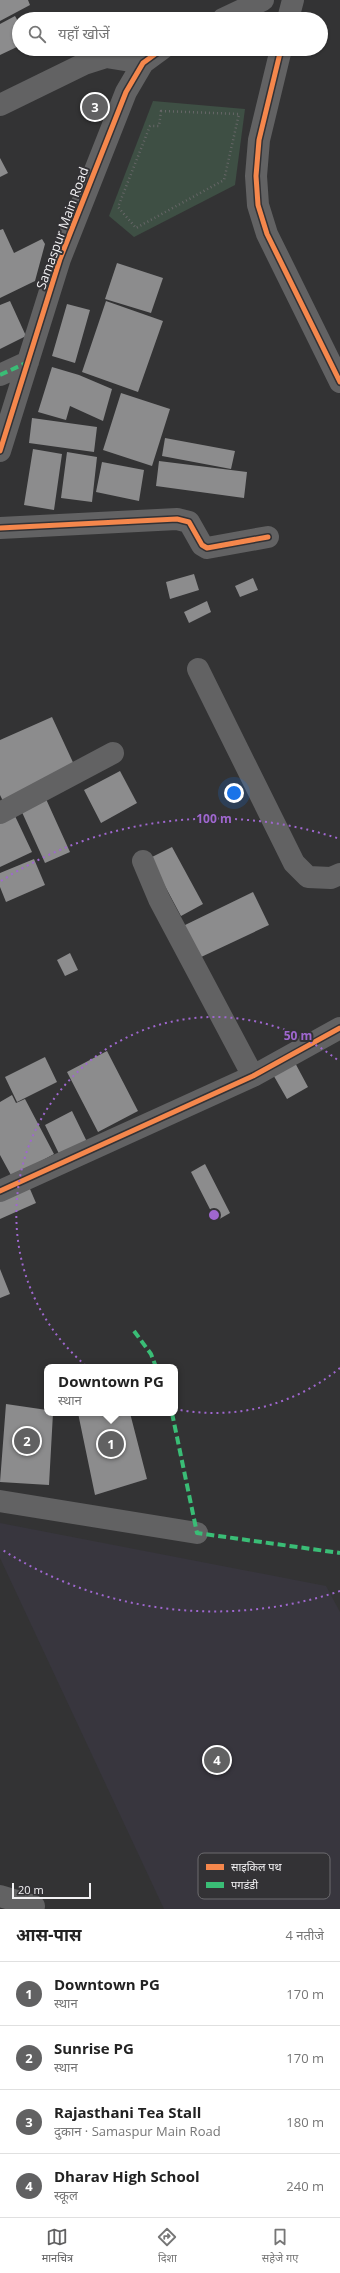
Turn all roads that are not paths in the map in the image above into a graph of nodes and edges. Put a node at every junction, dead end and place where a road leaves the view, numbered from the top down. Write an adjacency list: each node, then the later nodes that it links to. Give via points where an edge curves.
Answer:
1 (263, 0): 3 (street)
2 (293, 0): 4 (street)
3 (238, 12)
4 (290, 12)
5 (152, 56): 7 (street)
6 (279, 56): 11 (street, via 259,140 256,176 258,205 268,234)
7 (143, 63): 8 (street, via 106,57 84,64); 9 (street, Samaspur Main Road, via 126,92 62,252)
8 (0, 105)
9 (28, 362): 10 (street); 12 (street, Samaspur Main Road)
10 (0, 375)
11 (340, 382)
12 (0, 451)
13 (0, 528): 14 (street, via 177,519 189,522 202,545 207,548)
14 (268, 537)
15 (198, 669): 19 (street, via 294,863 308,877 331,878)
16 (113, 753): 17 (street)
17 (0, 813)
18 (143, 861): 21 (street, via 166,913)
19 (340, 874)
20 (340, 1028): 21 (street)
21 (253, 1076): 22 (street)
22 (0, 1191)
23 (0, 1501): 24 (street)
24 (197, 1533)
25 (0, 1896): 26 (street)
26 (34, 1906)

